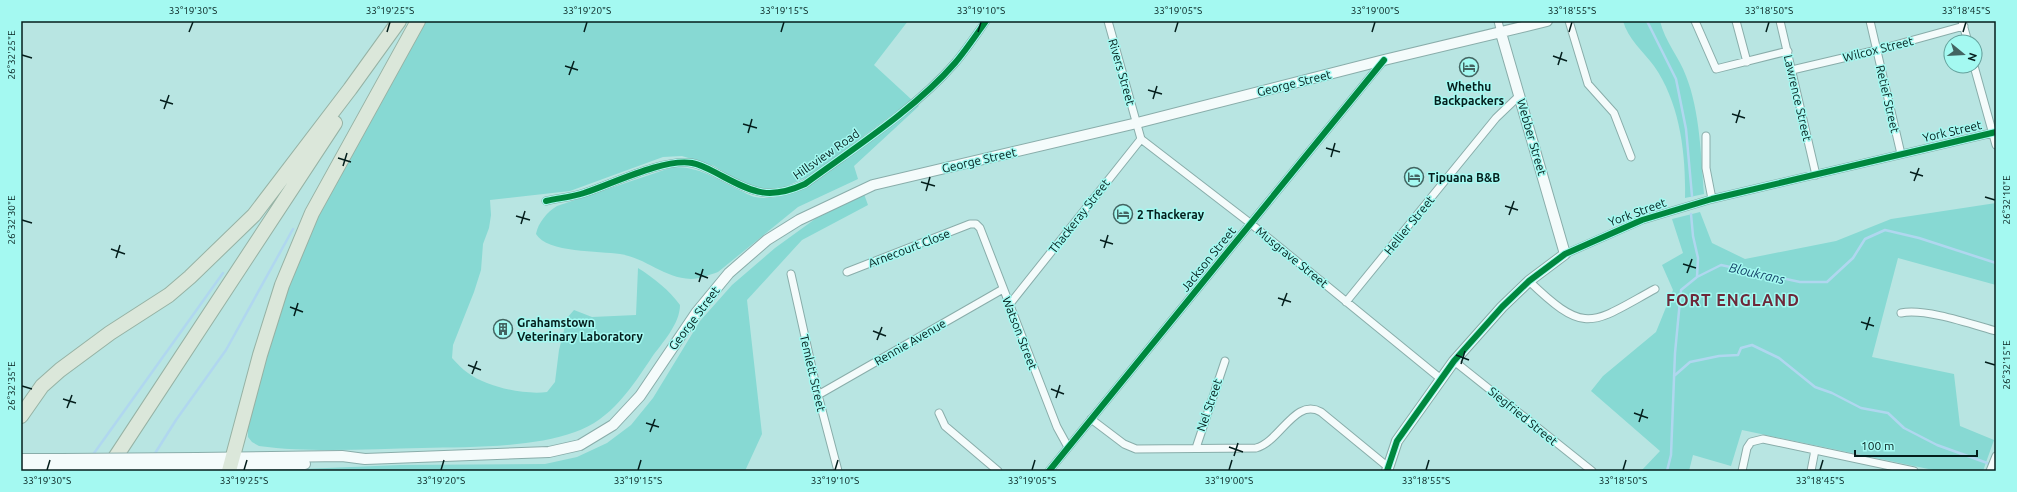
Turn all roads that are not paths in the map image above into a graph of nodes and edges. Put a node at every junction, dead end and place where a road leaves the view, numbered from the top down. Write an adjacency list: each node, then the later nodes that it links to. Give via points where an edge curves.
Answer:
1 (399, 21): 49 (highway, via 254,215 169,295 110,333 60,370 42,386); 60 (highway, via 335,123)
2 (418, 21): 57 (highway, via 300,239 282,285 260,355)
3 (986, 21): 31 (street, Hillsview Road, via 955,63 934,84 887,124 796,188 776,194 764,194 735,183 705,167 678,162 584,193)
4 (1108, 21): 22 (street, Rivers Street)
5 (1498, 21): 13 (street, Webber Street)
6 (1547, 21): 13 (main road, George Street)
7 (1569, 21): 28 (street, via 1588,84 1614,113)
8 (1695, 21): 18 (street, via 1714,68)
9 (1736, 21): 18 (street)
10 (1780, 21): 16 (street, Lawrence Street)
11 (1870, 21): 15 (street, Retief Street)
12 (1963, 24): 14 (street); 15 (street, Wilcox Street)
13 (1501, 32): 17 (main road, George Street); 21 (main road, Webber Street)
14 (1966, 34)
15 (1878, 50): 19 (street, Wilcox Street); 27 (street, Retief Street)
16 (1788, 51): 18 (street); 19 (street, Lawrence Street)
17 (1384, 60): 22 (main road, George Street); 32 (street, Jackson Street)
18 (1747, 62)
19 (1792, 70): 29 (street, Lawrence Street)
20 (1976, 74): 23 (street)
21 (1520, 94): 34 (main road, Webber Street); 40 (street, Hellier Street, via 1496,118)
22 (1137, 124): 25 (street); 57 (main road, George Street, via 872,185 799,220 767,240 729,273 696,313 640,396 613,425 580,445 549,452 365,459 342,456)
23 (1994, 133): 26 (street); 27 (street, York Street)
24 (1706, 136): 30 (street, via 1706,168)
25 (1140, 138): 32 (street, Musgrave Street); 41 (street, Thackeray Street)
26 (1996, 145)
27 (1901, 154): 29 (street, York Street)
28 (1631, 156)
29 (1816, 175): 30 (street, York Street)
30 (1712, 199): 34 (street, York Street, via 1642,220)
31 (546, 201)
32 (1250, 223): 40 (street, Musgrave Street); 50 (street, Jackson Street)
33 (970, 224): 35 (street, Arnecourt Close); 38 (street, Watson Street, via 976,224 984,234)
34 (1565, 254): 37 (main road, York Street)
35 (847, 272)
36 (791, 274): 47 (street, Temlett Street)
37 (1529, 280): 39 (street, via 1552,303 1569,314 1593,320); 45 (main road, York Street)
38 (1003, 289): 41 (street, Watson Street); 47 (street, Rennie Avenue)
39 (1655, 289)
40 (1346, 302): 46 (street, Musgrave Street)
41 (1009, 305): 51 (street, Watson Street, via 1057,427)
42 (1901, 313): 43 (street, via 1910,311 1930,314)
43 (1996, 330)
44 (1225, 361): 52 (street, Nel Street, via 1196,441)
45 (1454, 361): 46 (main road, York Street); 64 (street, Siegfried Street)
46 (1441, 379): 59 (main road, York Street, via 1398,441)
47 (818, 395): 61 (street, Temlett Street)
48 (939, 413): 62 (street, via 946,426)
49 (21, 416)
50 (1091, 420): 51 (street, Jackson Street); 52 (street, via 1124,444 1136,449)
51 (1068, 447): 63 (street, Jackson Street)
52 (1196, 448): 59 (street, via 1262,446 1297,413 1312,408 1321,412)
53 (1815, 450): 65 (street, via 1756,440 1747,448); 66 (street); 67 (street)
54 (1996, 456): 68 (street)
55 (21, 459): 56 (main road)
56 (61, 464): 57 (main road, George Street, bridge, via 197,461); 58 (main road)
57 (232, 465)
58 (21, 469)
59 (1388, 469)
60 (106, 471)
61 (838, 471)
62 (998, 471)
63 (1049, 471)
64 (1592, 471)
65 (1742, 471)
66 (1811, 471)
67 (1914, 471)
68 (1990, 471)

